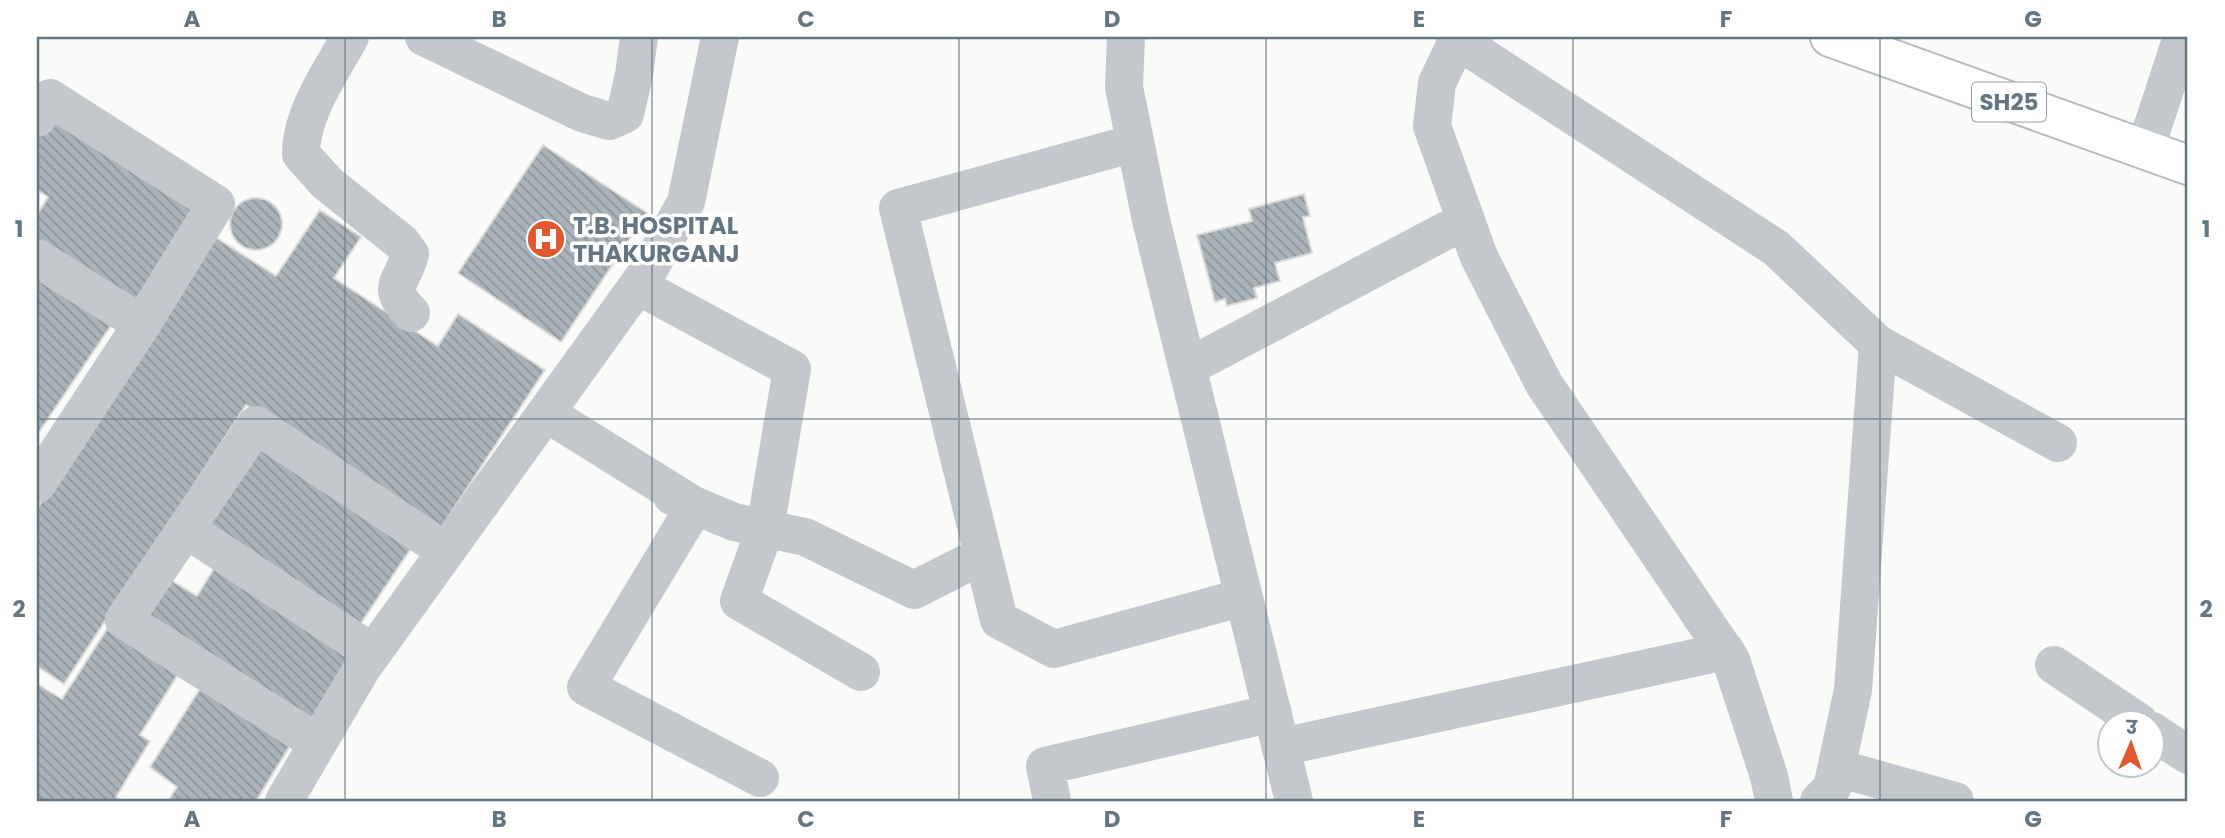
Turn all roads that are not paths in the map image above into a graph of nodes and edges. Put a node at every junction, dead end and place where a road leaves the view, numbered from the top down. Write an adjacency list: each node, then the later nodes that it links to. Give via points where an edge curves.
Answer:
1 (350, 37): 18 (street, via 301,136 301,154 327,183 410,254 395,290)
2 (424, 37): 3 (street, via 582,113 609,121 625,114)
3 (639, 37)
4 (720, 37): 17 (street, via 686,202)
5 (1125, 37): 13 (street, via 1124,88)
6 (1829, 37): 11 (main road, SH25)
7 (1893, 37): 11 (main road, SH25)
8 (2182, 37): 11 (street)
9 (1458, 38): 15 (street, via 1437,83 1432,126); 20 (street, via 1776,248)
10 (37, 118): 19 (street, via 50,98 216,204)
11 (2149, 139): 12 (main road, SH25); 14 (main road, SH25)
12 (2188, 140)
13 (1135, 143): 21 (street); 30 (street, via 898,208)
14 (2188, 165)
15 (1466, 220): 21 (street); 32 (street, via 1479,257 1544,384)
16 (37, 258): 19 (street)
17 (638, 286): 22 (street); 28 (street, via 792,369)
18 (411, 313)
19 (142, 324): 25 (street)
20 (1878, 344): 23 (street); 41 (street, via 1853,690)
21 (1188, 367): 31 (street)
22 (546, 413): 26 (street); 29 (street)
23 (2058, 443)
24 (634, 480): 26 (street)
25 (37, 482)
26 (695, 506): 28 (street); 42 (street, via 586,687)
27 (186, 529): 29 (street, via 256,425); 33 (street); 39 (street, via 124,620)
28 (765, 529): 30 (street, via 805,537 914,590); 35 (street, via 739,601)
29 (446, 551): 33 (street)
30 (983, 555): 31 (street, via 999,620 1054,649)
31 (1244, 597): 37 (street)
32 (1726, 651): 37 (street); 46 (street)
33 (373, 653): 39 (street)
34 (2054, 665): 36 (street)
35 (861, 672)
36 (2117, 708)
37 (1277, 730): 44 (street, via 1045,766); 45 (street)
38 (2166, 741): 40 (street)
39 (318, 743): 43 (street)
40 (2188, 755)
41 (1837, 768): 47 (street, via 1832,788); 48 (street)
42 (760, 778)
43 (284, 801)
44 (1052, 801)
45 (1294, 801)
46 (1774, 801)
47 (1819, 801)
48 (1955, 801)

